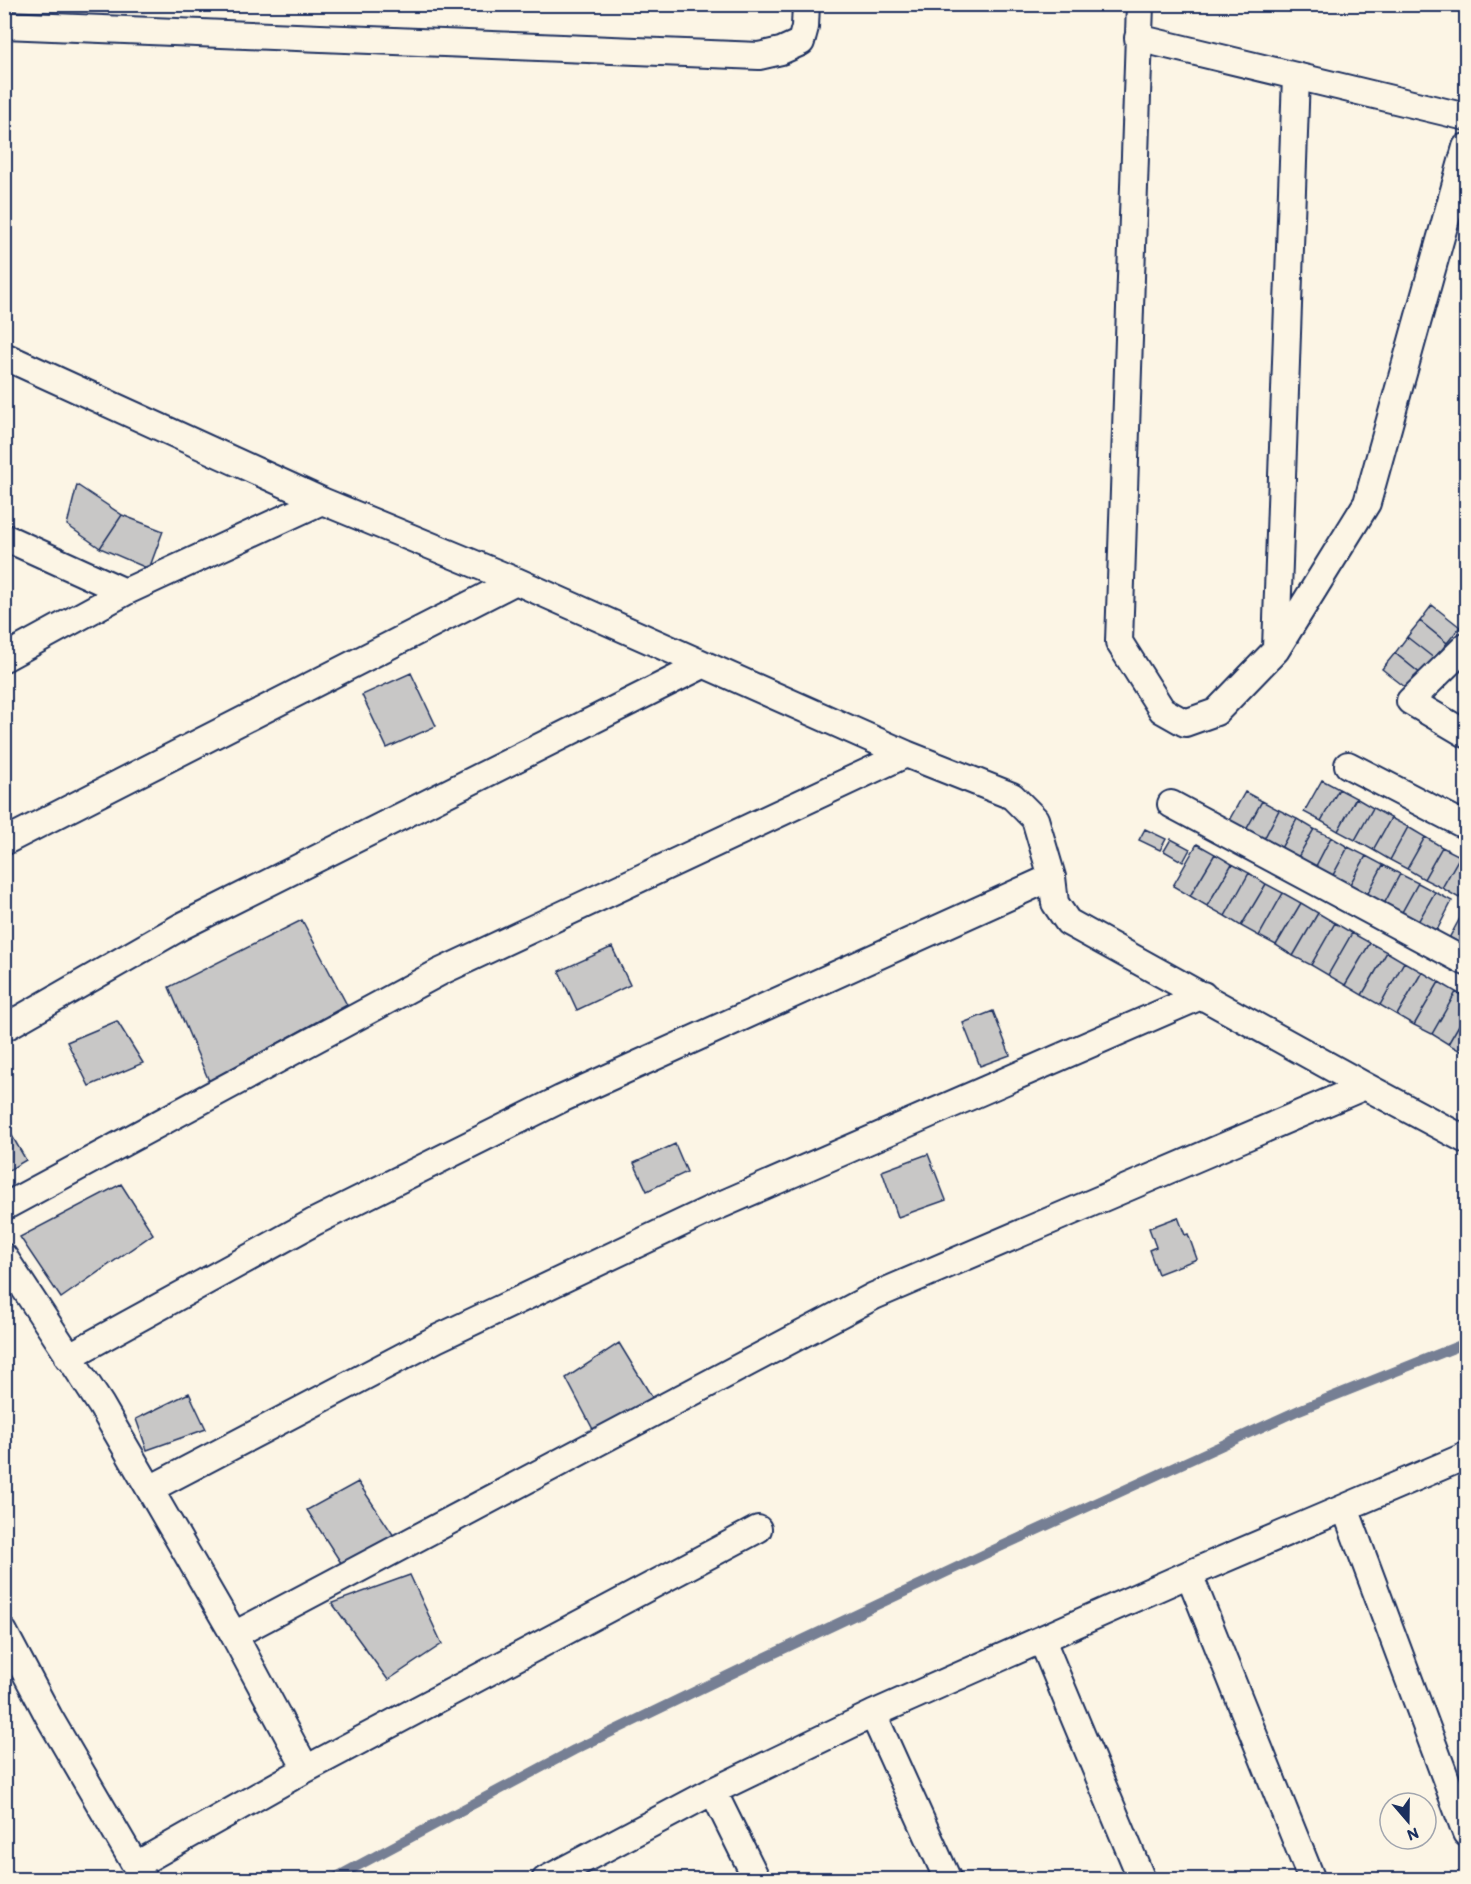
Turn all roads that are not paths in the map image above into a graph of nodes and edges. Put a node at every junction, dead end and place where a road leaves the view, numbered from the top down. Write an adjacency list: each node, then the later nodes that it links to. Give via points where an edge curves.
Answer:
1 (806, 4): 3 (street, via 801,42 759,56)
2 (1140, 4): 4 (street)
3 (4, 25)
4 (1138, 38): 5 (street); 14 (street, via 1119,642 1162,710 1185,723 1216,712)
5 (1296, 76): 6 (street); 14 (street)
6 (1467, 117)
7 (1467, 147): 14 (street, via 1367,503)
8 (4, 357): 9 (street)
9 (322, 501): 11 (street); 12 (street)
10 (4, 537): 12 (street)
11 (516, 581): 16 (street); 22 (street)
12 (125, 592): 15 (street)
13 (1467, 646): 17 (street, via 1410,701)
14 (1276, 650)
15 (4, 658)
16 (703, 665): 18 (street); 26 (street, via 182,926)
17 (1467, 734)
18 (906, 754): 23 (street, via 1012,796 1035,819); 29 (street, via 440,972)
19 (1348, 765): 21 (street)
20 (1171, 804): 24 (street)
21 (1467, 826)
22 (4, 843)
23 (1052, 877): 25 (street, via 1055,903 1068,922); 31 (street, via 561,1099 315,1222)
24 (1467, 962)
25 (1203, 995): 27 (street); 33 (street, via 709,1210 436,1339)
26 (4, 1028)
27 (1365, 1086): 28 (street); 38 (street, via 874,1296)
28 (1467, 1140)
29 (4, 1208)
30 (4, 1257): 31 (street)
31 (68, 1357): 33 (street)
32 (1467, 1456): 34 (street)
33 (150, 1489): 38 (street)
34 (1345, 1508): 36 (street); 43 (street)
35 (758, 1528): 41 (street)
36 (1189, 1574): 39 (street); 49 (street)
37 (4, 1632): 44 (street)
38 (234, 1635): 41 (street)
39 (1042, 1640): 40 (street); 48 (street)
40 (873, 1714): 42 (street); 47 (street)
41 (306, 1770): 44 (street)
42 (713, 1791): 45 (street); 46 (street)
43 (1467, 1833)
44 (140, 1872)
45 (546, 1879)
46 (757, 1880)
47 (948, 1880)
48 (1142, 1880)
49 (1312, 1880)

